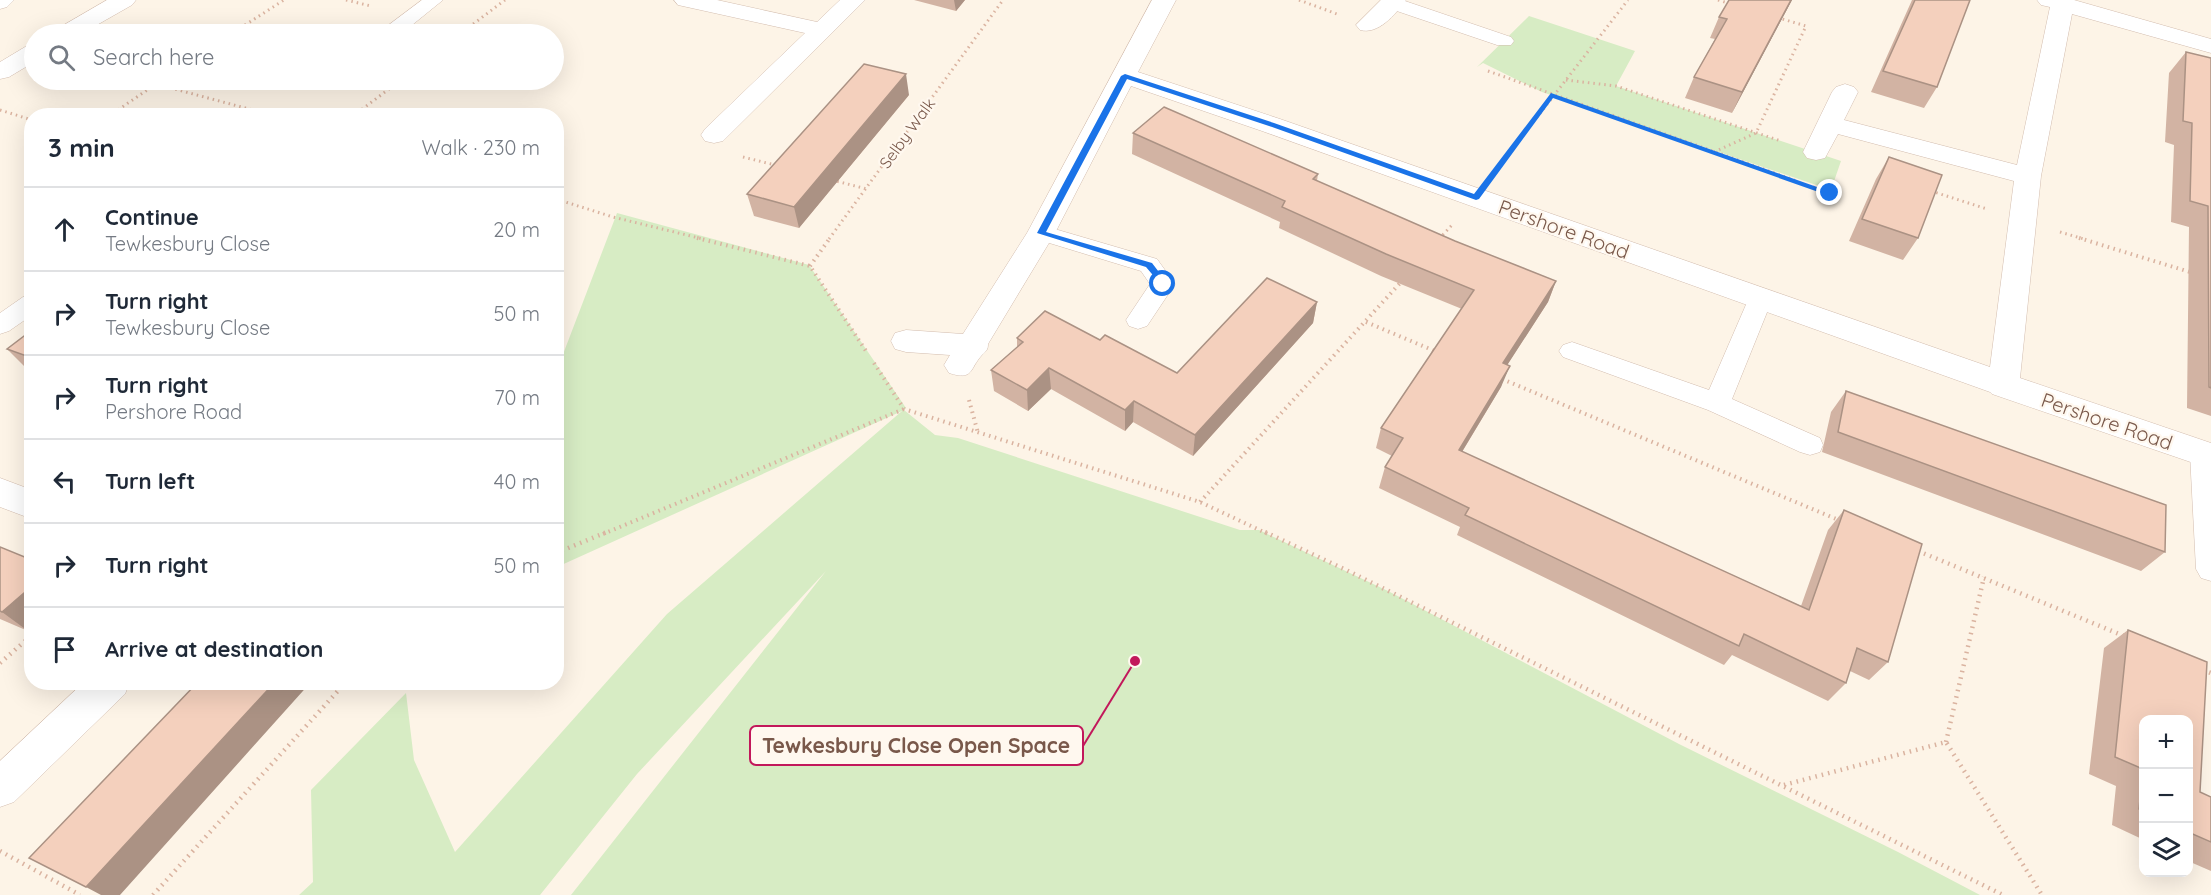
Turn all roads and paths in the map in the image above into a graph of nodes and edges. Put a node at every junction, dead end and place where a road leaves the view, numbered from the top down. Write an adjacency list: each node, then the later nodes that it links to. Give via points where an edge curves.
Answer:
1 (5, 0): 15 (lane)
2 (89, 0): 16 (street)
3 (284, 0): 20 (path)
4 (434, 0): 21 (lane)
5 (505, 0): 22 (path)
6 (686, 0): 24 (street)
7 (853, 0): 24 (street)
8 (1003, 0): 53 (path, Selby Walk)
9 (1164, 0): 30 (street)
10 (1299, 0): 23 (path)
11 (1628, 0): 31 (path)
12 (1718, 0): 17 (path)
13 (1391, 1): 23 (street); 25 (lane)
14 (2056, 2): 26 (street); 49 (street)
15 (0, 3)
16 (118, 4): 19 (street)
17 (1740, 6)
18 (1773, 16): 43 (path, via 1806,26)
19 (83, 24)
20 (247, 24)
21 (402, 24)
22 (473, 24)
23 (1368, 25)
24 (822, 30): 44 (street)
25 (1504, 41)
26 (2211, 46)
27 (24, 58): 29 (street)
28 (1488, 71): 36 (path)
29 (0, 72)
30 (1125, 76): 55 (street, Pershore Road); 58 (street)
31 (1566, 80): 36 (path); 43 (path, via 1616,86)
32 (147, 90): 37 (path)
33 (178, 90): 38 (path)
34 (388, 90): 39 (path)
35 (1845, 92): 42 (street)
36 (1551, 95): 45 (path); 55 (path)
37 (121, 108)
38 (245, 108)
39 (364, 108)
40 (0, 110): 41 (path)
41 (24, 118)
42 (1830, 124): 46 (street); 49 (street)
43 (1756, 133): 45 (path); 46 (path)
44 (714, 135)
45 (1714, 152): 51 (path)
46 (1816, 152): 52 (path, via 1841,161 1830,193)
47 (739, 156): 48 (path)
48 (786, 168)
49 (2028, 176): 57 (street)
50 (832, 180): 53 (path)
51 (1798, 182)
52 (1809, 185)
53 (867, 189): 60 (path, Selby Walk)
54 (1931, 190): 57 (path)
55 (1476, 197): 59 (path); 63 (street, Pershore Road)
56 (564, 202): 60 (path)
57 (2021, 220): 61 (path); 72 (street)
58 (1041, 233): 65 (lane, via 1149,265 1163,284); 68 (street, via 967,355)
59 (1433, 246)
60 (810, 266): 74 (path)
61 (2200, 275)
62 (1403, 280): 66 (path)
63 (1760, 300): 72 (street, Pershore Road); 73 (lane)
64 (24, 308): 67 (lane)
65 (1138, 320)
66 (1366, 322): 70 (path); 79 (path)
67 (0, 325)
68 (906, 342)
69 (1572, 351): 73 (lane)
70 (1443, 355)
71 (1498, 378): 80 (path)
72 (2003, 386): 76 (street, Pershore Road)
73 (1717, 403): 75 (lane)
74 (904, 409): 79 (path); 82 (path)
75 (1810, 445)
76 (2208, 455): 83 (lane)
77 (0, 492): 78 (street)
78 (24, 502)
79 (1200, 502): 93 (path)
80 (1851, 525)
81 (1907, 546): 84 (path)
82 (564, 550)
83 (2211, 569)
84 (1984, 576): 85 (path); 92 (path)
85 (2125, 636)
86 (24, 642): 87 (path)
87 (0, 663)
88 (2200, 669): 89 (path)
89 (2211, 673)
90 (103, 690): 94 (street)
91 (339, 690): 97 (path)
92 (1946, 742): 93 (path); 99 (path)
93 (1783, 785): 98 (path)
94 (0, 788)
95 (0, 851): 96 (path)
96 (80, 895)
97 (153, 895)
98 (2003, 895)
99 (2042, 895)

